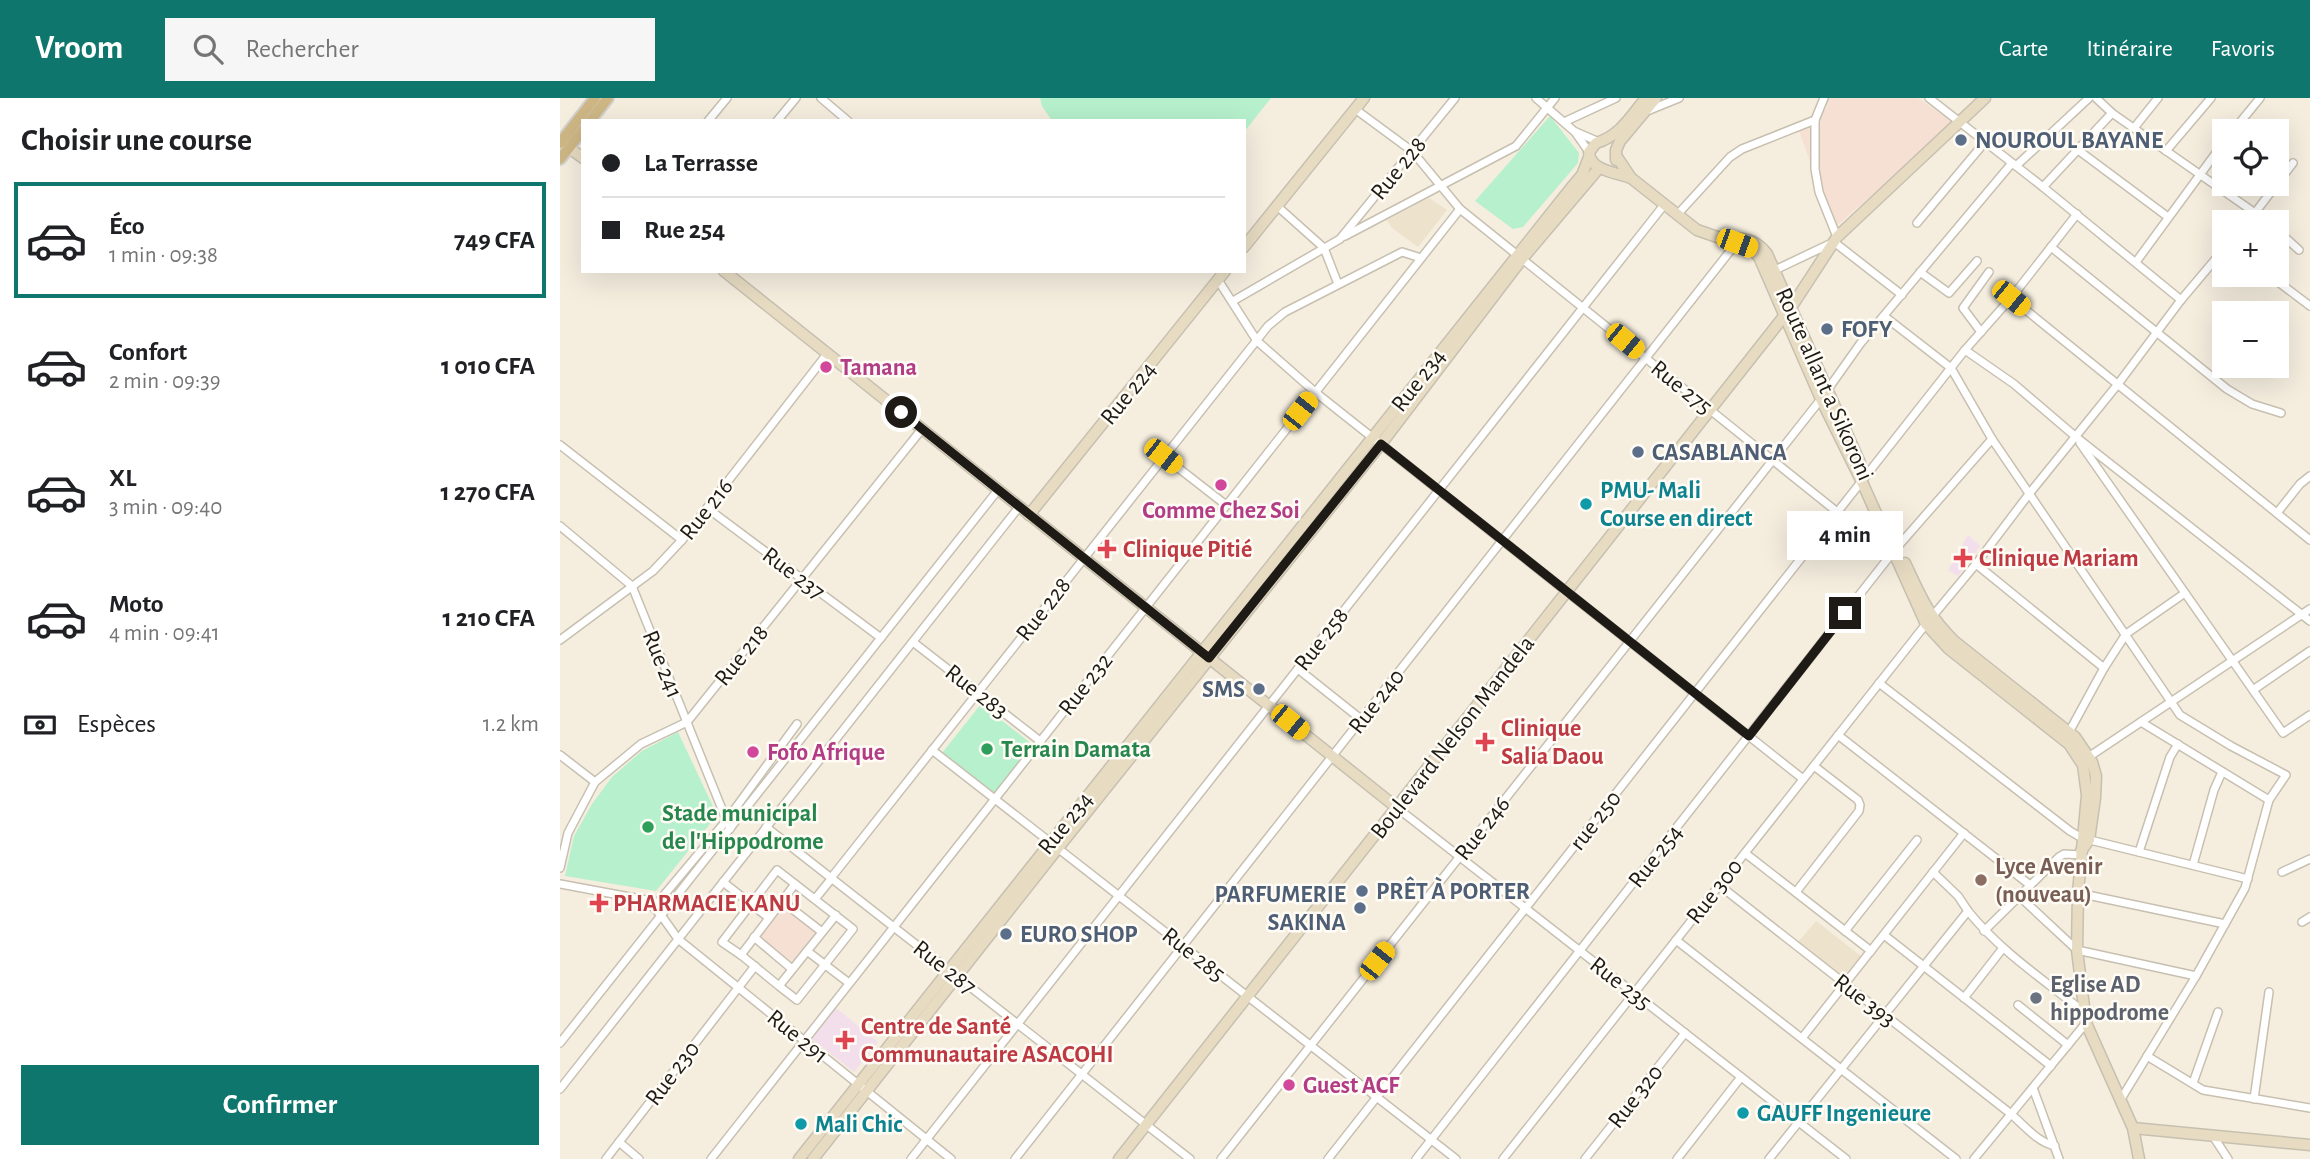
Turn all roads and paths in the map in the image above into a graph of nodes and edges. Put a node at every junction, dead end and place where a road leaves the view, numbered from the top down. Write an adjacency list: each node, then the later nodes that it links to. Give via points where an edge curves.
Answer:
1 (595, 98): 39 (main road)
2 (608, 98): 26 (main road)
3 (727, 98): 27 (street)
4 (796, 98): 28 (street)
5 (821, 98): 29 (street)
6 (1364, 98): 23 (street)
7 (1455, 98): 42 (street, Rue 228)
8 (1536, 98): 22 (street)
9 (1555, 98): 22 (street)
10 (1616, 98): 32 (street)
11 (1646, 98): 37 (street, via 1620,129)
12 (1656, 98): 24 (street)
13 (1679, 98): 24 (street)
14 (1824, 98): 31 (street)
15 (1929, 98): 33 (street)
16 (1985, 98): 33 (street, Boulevard Nelson Mandela)
17 (2089, 98): 49 (street, Rue 246)
18 (2096, 98): 25 (street)
19 (2158, 98): 34 (street)
20 (2211, 98): 41 (street)
21 (2260, 98): 30 (street)
22 (1548, 107): 32 (street); 53 (street, via 1516,146)
23 (1355, 109): 42 (street); 56 (street)
24 (1643, 113): 43 (street)
25 (2112, 113): 34 (street); 40 (street)
26 (592, 119)
27 (710, 119)
28 (779, 119)
29 (846, 119)
30 (2243, 119)
31 (1815, 120): 61 (street, via 1730,157); 65 (street, via 1815,169)
32 (1564, 122): 36 (street)
33 (1960, 123): 38 (street); 65 (street, Boulevard Nelson Mandela)
34 (2134, 128): 41 (street)
35 (581, 131): 39 (main road)
36 (1575, 132): 37 (street); 44 (street)
37 (1602, 141): 43 (street); 44 (street, via 1592,146)
38 (1985, 142): 49 (street); 63 (street)
39 (563, 144): 45 (street); 47 (main road)
40 (2078, 150): 54 (street); 62 (street)
41 (2166, 150): 51 (street)
42 (1412, 151): 53 (street); 64 (street, Rue 228)
43 (1616, 153): 50 (street, via 1614,163); 52 (street)
44 (1589, 155): 50 (street, via 1593,164); 72 (street, Rue 234, via 1581,175)
45 (581, 157)
46 (2212, 157): 51 (street)
47 (560, 159)
48 (2293, 163): 59 (street)
49 (2014, 165): 54 (street); 78 (street, Rue 246)
50 (1602, 168): 52 (street); 72 (street, Rue 234)
51 (2199, 174): 58 (street); 62 (street)
52 (1631, 178): 55 (street)
53 (1441, 186): 57 (street, Rue 275); 64 (street)
54 (2043, 187): 60 (street)
55 (1664, 205): 61 (street); 89 (street, Rue 258)
56 (1277, 206): 68 (street); 70 (street)
57 (1460, 209): 72 (street, Rue 275); 73 (street, Rue 232)
58 (2253, 210)
59 (2258, 210)
60 (2077, 214): 69 (street, rue 250); 75 (street)
61 (1677, 215): 66 (street, via 1698,230)
62 (2168, 217): 75 (street)
63 (1917, 223)
64 (1340, 239): 70 (street, Rue 228)
65 (1835, 240): 77 (street); 84 (street); 90 (street, Boulevard Nelson Mandela)
66 (1739, 241): 77 (street, Route allant a Sikoroni, via 1760,244); 90 (street, via 1759,257); 97 (street, Rue 240)
67 (2289, 241): 71 (street)
68 (1246, 245)
69 (2051, 247): 85 (street, rue 250); 93 (street)
70 (1324, 248): 82 (street); 87 (street, Rue 228)
71 (2299, 250)
72 (1520, 257): 89 (street, Rue 275); 108 (street, Rue 234)
73 (1421, 258): 82 (street, Rue 228, via 1402,252); 101 (street, Rue 232)
74 (1977, 261): 78 (street, via 1949,293)
75 (2136, 262): 86 (street)
76 (2212, 264): 86 (street, Rue 300)
77 (1775, 270): 90 (street, Route allant a Sikoroni)
78 (1920, 272): 84 (street, Rue 246)
79 (1989, 272): 92 (street, via 1963,308)
80 (727, 273): 96 (street)
81 (1222, 276): 87 (street); 122 (street, Rue 224)
82 (1338, 284): 94 (street, Rue 228, via 1285,312)
83 (2285, 287): 88 (street)
84 (1902, 295): 91 (street, Rue 246)
85 (2011, 298): 92 (street, rue 250); 99 (street)
86 (2181, 300): 93 (street, Rue 300)
87 (1233, 301): 94 (street)
88 (2310, 306)
89 (1583, 307): 97 (street, Rue 275); 115 (street, Rue 258)
90 (1789, 311): 100 (street, Route allant a Sikoroni); 102 (street); 103 (street, Boulevard Nelson Mandela)
91 (1884, 316): 98 (street); 100 (street, Rue 246)
92 (1981, 332): 95 (street, rue 250)
93 (2156, 332): 99 (street, Rue 300); 104 (street, via 2227,388 2252,404)
94 (1257, 341): 101 (street); 110 (street, Rue 228)
95 (1965, 351): 98 (street, rue 250); 106 (street, via 2014,384)
96 (828, 354): 105 (street); 119 (street, Rue 216)
97 (1646, 358): 103 (street, Rue 275); 126 (street, Rue 240)
98 (1951, 368): 107 (street); 113 (street, rue 250)
99 (2118, 384): 106 (street, Rue 300); 121 (street)
100 (1827, 388): 102 (street, Rue 246); 113 (street, Route allant a Sikoroni)
101 (1315, 392): 108 (street); 117 (street, Rue 232)
102 (1821, 399): 111 (street, Rue 246); 113 (street)
103 (1710, 410): 111 (street, Rue 275); 132 (street, Boulevard Nelson Mandela)
104 (2281, 413)
105 (922, 429): 114 (street); 130 (street, Rue 218)
106 (2076, 437): 116 (street, Rue 300); 133 (street); 136 (street)
107 (1992, 439): 116 (street); 127 (street, Rue 254)
108 (1376, 441): 115 (street); 145 (street, Rue 234)
109 (560, 445): 124 (street)
110 (1163, 456): 117 (street); 128 (street, Rue 228)
111 (1772, 460): 120 (street, Rue 275); 142 (street, Rue 246)
112 (2310, 476): 121 (street)
113 (1864, 480): 120 (street, rue 250); 127 (street)
114 (998, 490): 118 (street); 140 (street)
115 (1438, 490): 126 (street); 148 (street, Rue 258)
116 (2029, 494): 129 (street, Rue 300); 139 (street)
117 (1226, 505): 134 (street, Rue 232)
118 (1020, 507): 122 (street); 143 (street)
119 (707, 508): 124 (street, Rue 216); 130 (street, Rue 237)
120 (1838, 512): 127 (street, Rue 275, via 1872,540); 152 (street, rue 250)
121 (2277, 513): 125 (street)
122 (1030, 515): 128 (street)
123 (560, 526): 131 (street, Rue 241)
124 (682, 540): 131 (street, Rue 216)
125 (2310, 540)
126 (1502, 541): 132 (street); 156 (street, Rue 240)
127 (1895, 549): 137 (street); 161 (street, Rue 254)
128 (1083, 558): 134 (street); 151 (street, Rue 228)
129 (1976, 564): 137 (street, Rue 300); 147 (street)
130 (803, 579): 140 (street, Rue 237); 157 (street, Rue 218)
131 (632, 586): 141 (street, Rue 216); 157 (street, Rue 241)
132 (1566, 591): 142 (street); 175 (street, Boulevard Nelson Mandela)
133 (2185, 593): 139 (street); 146 (street)
134 (1146, 607): 145 (street); 163 (street, Rue 232)
135 (2310, 609): 136 (street)
136 (2302, 615): 138 (street); 146 (street)
137 (1928, 621): 149 (street, Rue 300); 162 (street, via 1949,649)
138 (2310, 621)
139 (2126, 634): 147 (street); 153 (street)
140 (881, 638): 176 (street)
141 (560, 639)
142 (1629, 641): 152 (street); 185 (street, Rue 246)
143 (913, 642): 151 (street, Rue 283); 177 (street)
144 (2310, 651): 150 (street)
145 (1206, 655): 154 (street); 181 (street, Rue 234)
146 (2232, 661): 150 (street); 153 (street)
147 (2104, 668): 162 (street)
148 (1298, 669): 154 (street, Rue 258); 156 (street)
149 (1879, 683): 160 (street, Rue 300); 179 (street)
150 (2253, 690): 155 (street, via 2283,733)
151 (977, 692): 163 (street, Rue 283); 165 (street, Rue 228)
152 (1695, 693): 161 (street); 206 (street, rue 250)
153 (2172, 701): 158 (street); 174 (street, via 2180,715 2286,775)
154 (1269, 706): 167 (street); 200 (street, Rue 258)
155 (2310, 715)
156 (1362, 720): 167 (street, Rue 240)
157 (687, 722): 172 (street, Rue 218, via 641,744); 176 (street, Rue 241)
158 (2141, 722): 164 (street); 168 (street)
159 (797, 724): 176 (street)
160 (1838, 735): 169 (street, Rue 300); 178 (street)
161 (1749, 736): 171 (street); 226 (street, Rue 254)
162 (2067, 736): 168 (street)
163 (1040, 741): 173 (street, Rue 232)
164 (2178, 744): 170 (street); 182 (street)
165 (932, 750): 173 (street, Rue 285); 191 (street, Rue 228)
166 (560, 755): 172 (street)
167 (1333, 756): 175 (street); 222 (street, Rue 240)
168 (2085, 759): 179 (street)
169 (1814, 766): 171 (street, Rue 300); 198 (street, via 1860,805)
170 (2222, 772): 174 (street); 187 (street)
171 (1803, 779): 183 (street, Rue 300)
172 (595, 782): 188 (street, Rue 218, via 568,833)
173 (995, 799): 181 (street, Rue 285); 214 (street, Rue 232)
174 (2269, 800): 192 (street)
175 (1396, 807): 185 (street, Rue 235); 241 (street, Boulevard Nelson Mandela)
176 (728, 825): 205 (street); 208 (street)
177 (766, 827): 191 (street, Rue 287); 193 (street)
178 (1964, 834): 189 (street); 197 (street)
179 (2085, 839): 182 (street); 184 (street)
180 (1917, 840): 215 (street)
181 (1054, 845): 200 (street, Rue 285); 233 (street, Rue 234)
182 (2139, 852): 187 (street)
183 (1745, 853): 196 (street, Rue 300); 198 (street)
184 (2081, 853): 197 (street, via 2064,854); 199 (street)
185 (1459, 856): 206 (street, Rue 235); 253 (street, Rue 246)
186 (2310, 859): 190 (street)
187 (2193, 865): 192 (street)
188 (560, 868)
189 (1933, 872): 207 (street); 218 (street)
190 (2282, 872)
191 (831, 878): 202 (street, Rue 228); 214 (street, Rue 287)
192 (2248, 879): 213 (street)
193 (723, 882): 204 (street); 220 (street)
194 (560, 884): 205 (street, via 646,900)
195 (795, 884): 202 (street); 203 (street); 204 (street, via 777,870)
196 (1719, 885): 221 (street, Rue 300); 236 (street, Rue 393)
197 (2030, 885): 201 (street)
198 (1796, 892): 215 (street)
199 (2078, 893): 213 (street); 224 (street)
200 (1119, 896): 222 (street, Rue 285); 248 (street, Rue 258)
201 (2019, 896): 216 (street); 224 (street)
202 (815, 899): 209 (street)
203 (782, 901): 210 (street); 217 (street)
204 (751, 904): 210 (street); 228 (street, via 722,942)
205 (654, 907): 208 (street, Rue 291)
206 (1526, 908): 226 (street, Rue 235); 264 (street, rue 250)
207 (1968, 911): 216 (street); 230 (street)
208 (661, 915): 220 (street, Rue 291); 252 (street)
209 (836, 915): 217 (street); 229 (street, via 853,929)
210 (769, 918): 219 (street)
211 (2310, 918): 212 (street)
212 (2302, 922)
213 (2225, 924): 234 (street)
214 (894, 927): 233 (street, Rue 287); 235 (street, Rue 232)
215 (1845, 931): 227 (street)
216 (1984, 931): 223 (street)
217 (822, 932): 225 (street)
218 (1884, 935): 227 (street); 230 (street)
219 (754, 937): 228 (street); 232 (street)
220 (678, 939): 238 (street, Rue 291); 263 (street)
221 (1676, 940): 240 (street, Rue 300); 250 (street)
222 (1183, 946): 241 (street, Rue 285); 258 (street, Rue 240)
223 (2003, 948): 242 (street); 244 (street)
224 (2077, 950): 234 (street); 244 (street)
225 (807, 951): 229 (street); 232 (street)
226 (1580, 951): 240 (street, Rue 235); 274 (street, Rue 254)
227 (1871, 951): 236 (street)
228 (741, 955): 231 (street)
229 (825, 964): 235 (street); 237 (street, via 797,1000)
230 (1923, 965): 242 (street); 246 (street)
231 (755, 966): 237 (street); 238 (street, Rue 230)
232 (792, 969): 237 (street)
233 (953, 973): 248 (street, Rue 287); 261 (street, Rue 234)
234 (2196, 976): 255 (street)
235 (849, 983): 251 (street, Rue 232)
236 (1845, 984): 246 (street, Rue 393); 250 (street)
237 (779, 986)
238 (738, 987): 251 (street, Rue 291); 276 (street, Rue 230)
239 (2269, 992): 265 (street)
240 (1634, 993): 249 (street, Rue 235); 293 (street, Rue 300)
241 (1247, 996): 253 (street, Rue 285); 270 (street, Boulevard Nelson Mandela)
242 (1964, 998): 256 (street)
243 (2018, 1005): 254 (street)
244 (2084, 1012): 247 (street)
245 (2218, 1013): 260 (street)
246 (1884, 1014): 257 (street); 268 (street, Rue 393)
247 (2086, 1023): 254 (street); 266 (street)
248 (1018, 1024): 258 (street, Rue 287); 273 (street, Rue 258)
249 (1685, 1033): 259 (street, Rue 235); 294 (street, Rue 320)
250 (1802, 1038): 257 (street)
251 (804, 1041): 261 (street, Rue 291); 281 (street, Rue 232)
252 (560, 1043)
253 (1310, 1045): 264 (street, Rue 285); 289 (street, Rue 246)
254 (2068, 1045): 256 (street)
255 (2147, 1056): 260 (street); 266 (street)
256 (2051, 1066): 262 (street)
257 (1841, 1069): 269 (street); 298 (street)
258 (1082, 1074): 270 (street, Rue 287); 286 (street, Rue 240)
259 (1741, 1077): 269 (street, Rue 235); 295 (street)
260 (2193, 1083): 265 (street, via 2203,1090)
261 (862, 1088): 273 (street, Rue 291); 282 (street, Rue 234); 283 (street, Rue 234)
262 (2033, 1088): 268 (street); 278 (street)
263 (560, 1089)
264 (1377, 1097): 274 (street, Rue 285); 290 (street, rue 250)
265 (2254, 1098): 267 (street)
266 (2121, 1099): 271 (street)
267 (2310, 1108)
268 (2011, 1114): 278 (street, Rue 393, via 2045,1144); 299 (street)
269 (1799, 1122): 296 (street); 297 (street, Rue 235)
270 (1146, 1125): 287 (street, Boulevard Nelson Mandela); 288 (street, Rue 287)
271 (2133, 1128): 272 (street); 301 (street)
272 (2213, 1136): 277 (street); 302 (street)
273 (927, 1140): 284 (street, Rue 258); 285 (street, Rue 291)
274 (1431, 1140): 291 (street, Rue 254); 292 (street, Rue 285)
275 (2310, 1140): 277 (street)
276 (619, 1142): 279 (street, Rue 230); 280 (street)
277 (2310, 1145)
278 (2055, 1146): 300 (street)
279 (606, 1159)
280 (639, 1159)
281 (710, 1159)
282 (799, 1159)
283 (813, 1159)
284 (911, 1159)
285 (951, 1159)
286 (1015, 1159)
287 (1119, 1159)
288 (1190, 1159)
289 (1221, 1159)
290 (1328, 1159)
291 (1416, 1159)
292 (1456, 1159)
293 (1503, 1159)
294 (1585, 1159)
295 (1677, 1159)
296 (1769, 1159)
297 (1846, 1159)
298 (1956, 1159)
299 (1974, 1159)
300 (2059, 1159)
301 (2139, 1159)
302 (2228, 1159)

